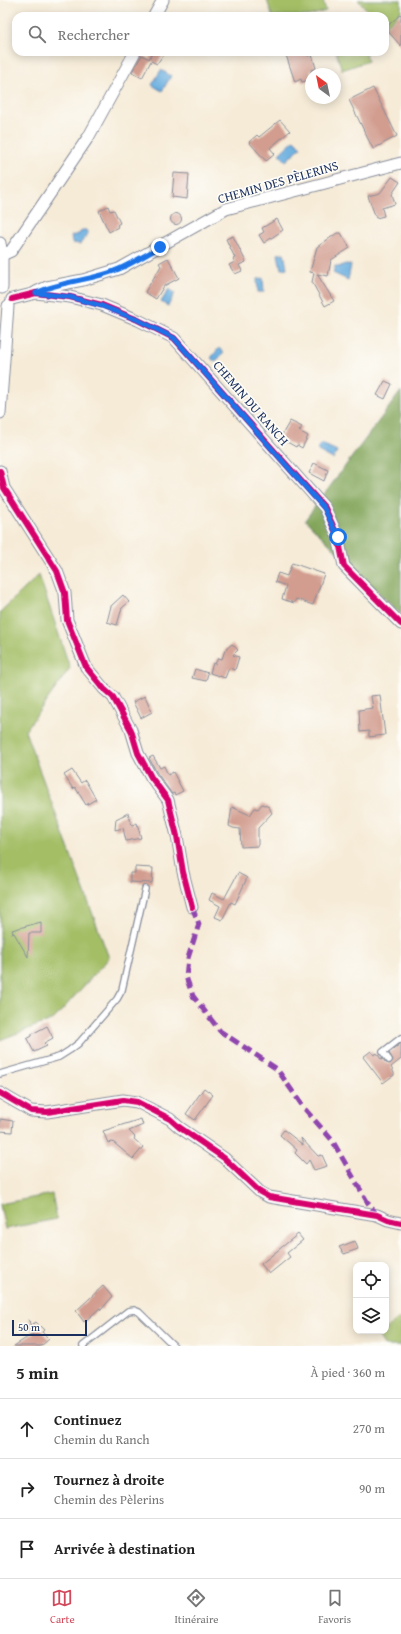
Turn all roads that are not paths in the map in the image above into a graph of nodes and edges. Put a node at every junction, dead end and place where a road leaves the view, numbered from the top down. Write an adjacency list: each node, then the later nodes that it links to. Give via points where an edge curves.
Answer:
1 (163, 0): 2 (street)
2 (156, 12)
3 (133, 56): 6 (street, via 81,148 11,251)
4 (401, 163): 8 (street, CHEMIN DES PÈLERINS, via 226,209 119,269 47,287)
5 (0, 243): 6 (street)
6 (2, 255): 7 (street)
7 (1, 288): 9 (street, via 9,291)
8 (36, 293): 9 (street, CHEMIN DU RANCH); 12 (street, CHEMIN DU RANCH, via 70,297 102,306 174,338 324,508 338,537 344,566)
9 (7, 305): 10 (street)
10 (0, 413)
11 (0, 471): 14 (street, via 4,488 57,572 65,592 66,620 86,667 113,697 131,730 138,753 168,800)
12 (401, 624)
13 (145, 890): 17 (lane, via 122,990 117,999 70,1050 59,1057)
14 (192, 907)
15 (401, 1038): 16 (lane, via 383,1052)
16 (389, 1060)
17 (0, 1074)
18 (0, 1093): 19 (street, via 32,1111 47,1112 123,1100 137,1102 170,1119 224,1158 260,1192 269,1197 377,1215)
19 (401, 1223)
20 (83, 1346): 21 (lane, via 128,1311 134,1310)
21 (174, 1346)

